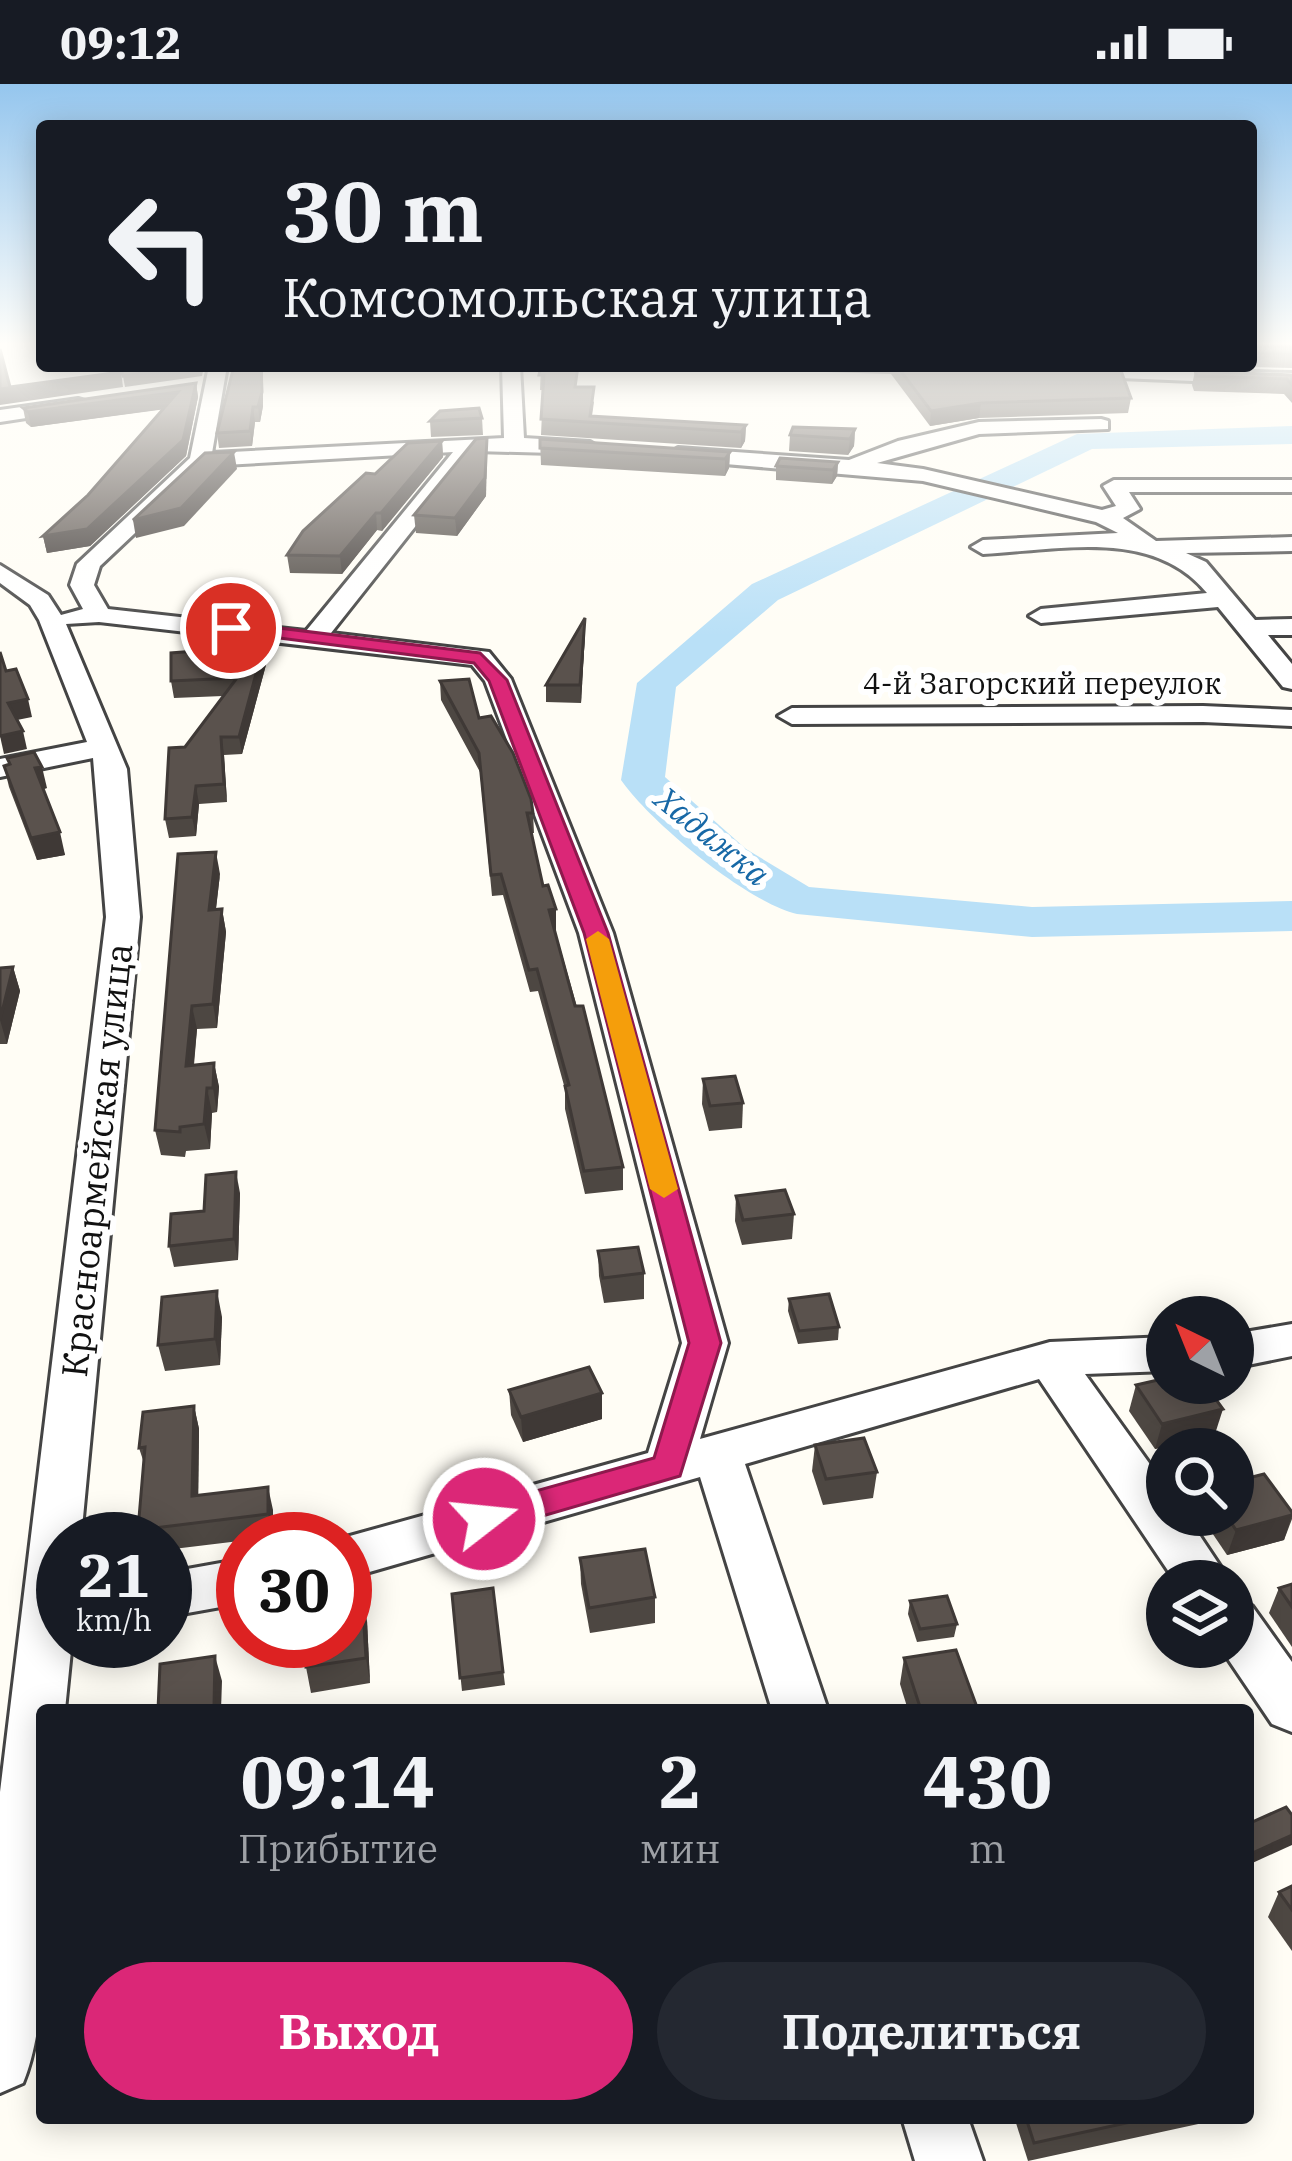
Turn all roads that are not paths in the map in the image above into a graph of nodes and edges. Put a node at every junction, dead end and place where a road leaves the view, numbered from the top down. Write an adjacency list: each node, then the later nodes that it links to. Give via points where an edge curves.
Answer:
1 (202, 443): 7 (street)
2 (514, 443): 4 (street); 5 (street)
3 (914, 443): 8 (street)
4 (468, 447): 7 (street); 22 (street)
5 (604, 449)
6 (649, 452): 8 (street)
7 (200, 460): 17 (street, via 89,564 82,585)
8 (851, 466): 10 (street)
9 (1292, 486): 10 (street, via 1114,486 1129,509)
10 (1103, 517): 11 (street, via 1127,527)
11 (1132, 539): 13 (street); 14 (street)
12 (1292, 544): 14 (street)
13 (983, 547)
14 (1158, 547): 16 (street, via 1198,567)
15 (0, 572): 19 (street)
16 (1223, 599): 18 (street); 21 (street)
17 (99, 615): 19 (street); 22 (street)
18 (1041, 616)
19 (52, 620): 26 (street, Красноармейская улица)
20 (1292, 627): 21 (street)
21 (1245, 628): 23 (street)
22 (313, 639): 33 (street, via 480,658 498,680 596,933 705,1343)
23 (1292, 681)
24 (792, 716): 25 (street, 4-й Загорский переулок)
25 (1292, 718)
26 (104, 747): 27 (street); 34 (street, Красноармейская улица, via 123,917)
27 (0, 768)
28 (1292, 1340): 29 (street)
29 (1254, 1347)
30 (1146, 1355): 31 (street)
31 (1050, 1359): 32 (street); 36 (street)
32 (718, 1456): 33 (street); 40 (street)
33 (668, 1467): 35 (street)
34 (64, 1512)
35 (372, 1550)
36 (1189, 1560)
37 (1254, 1652): 41 (street)
38 (47, 1668): 39 (street, Красноармейская улица)
39 (43, 1704)
40 (798, 1704)
41 (1292, 1707)
42 (36, 1763): 43 (street, Красноармейская улица)
43 (0, 2060)
44 (937, 2124): 45 (street)
45 (949, 2161)

